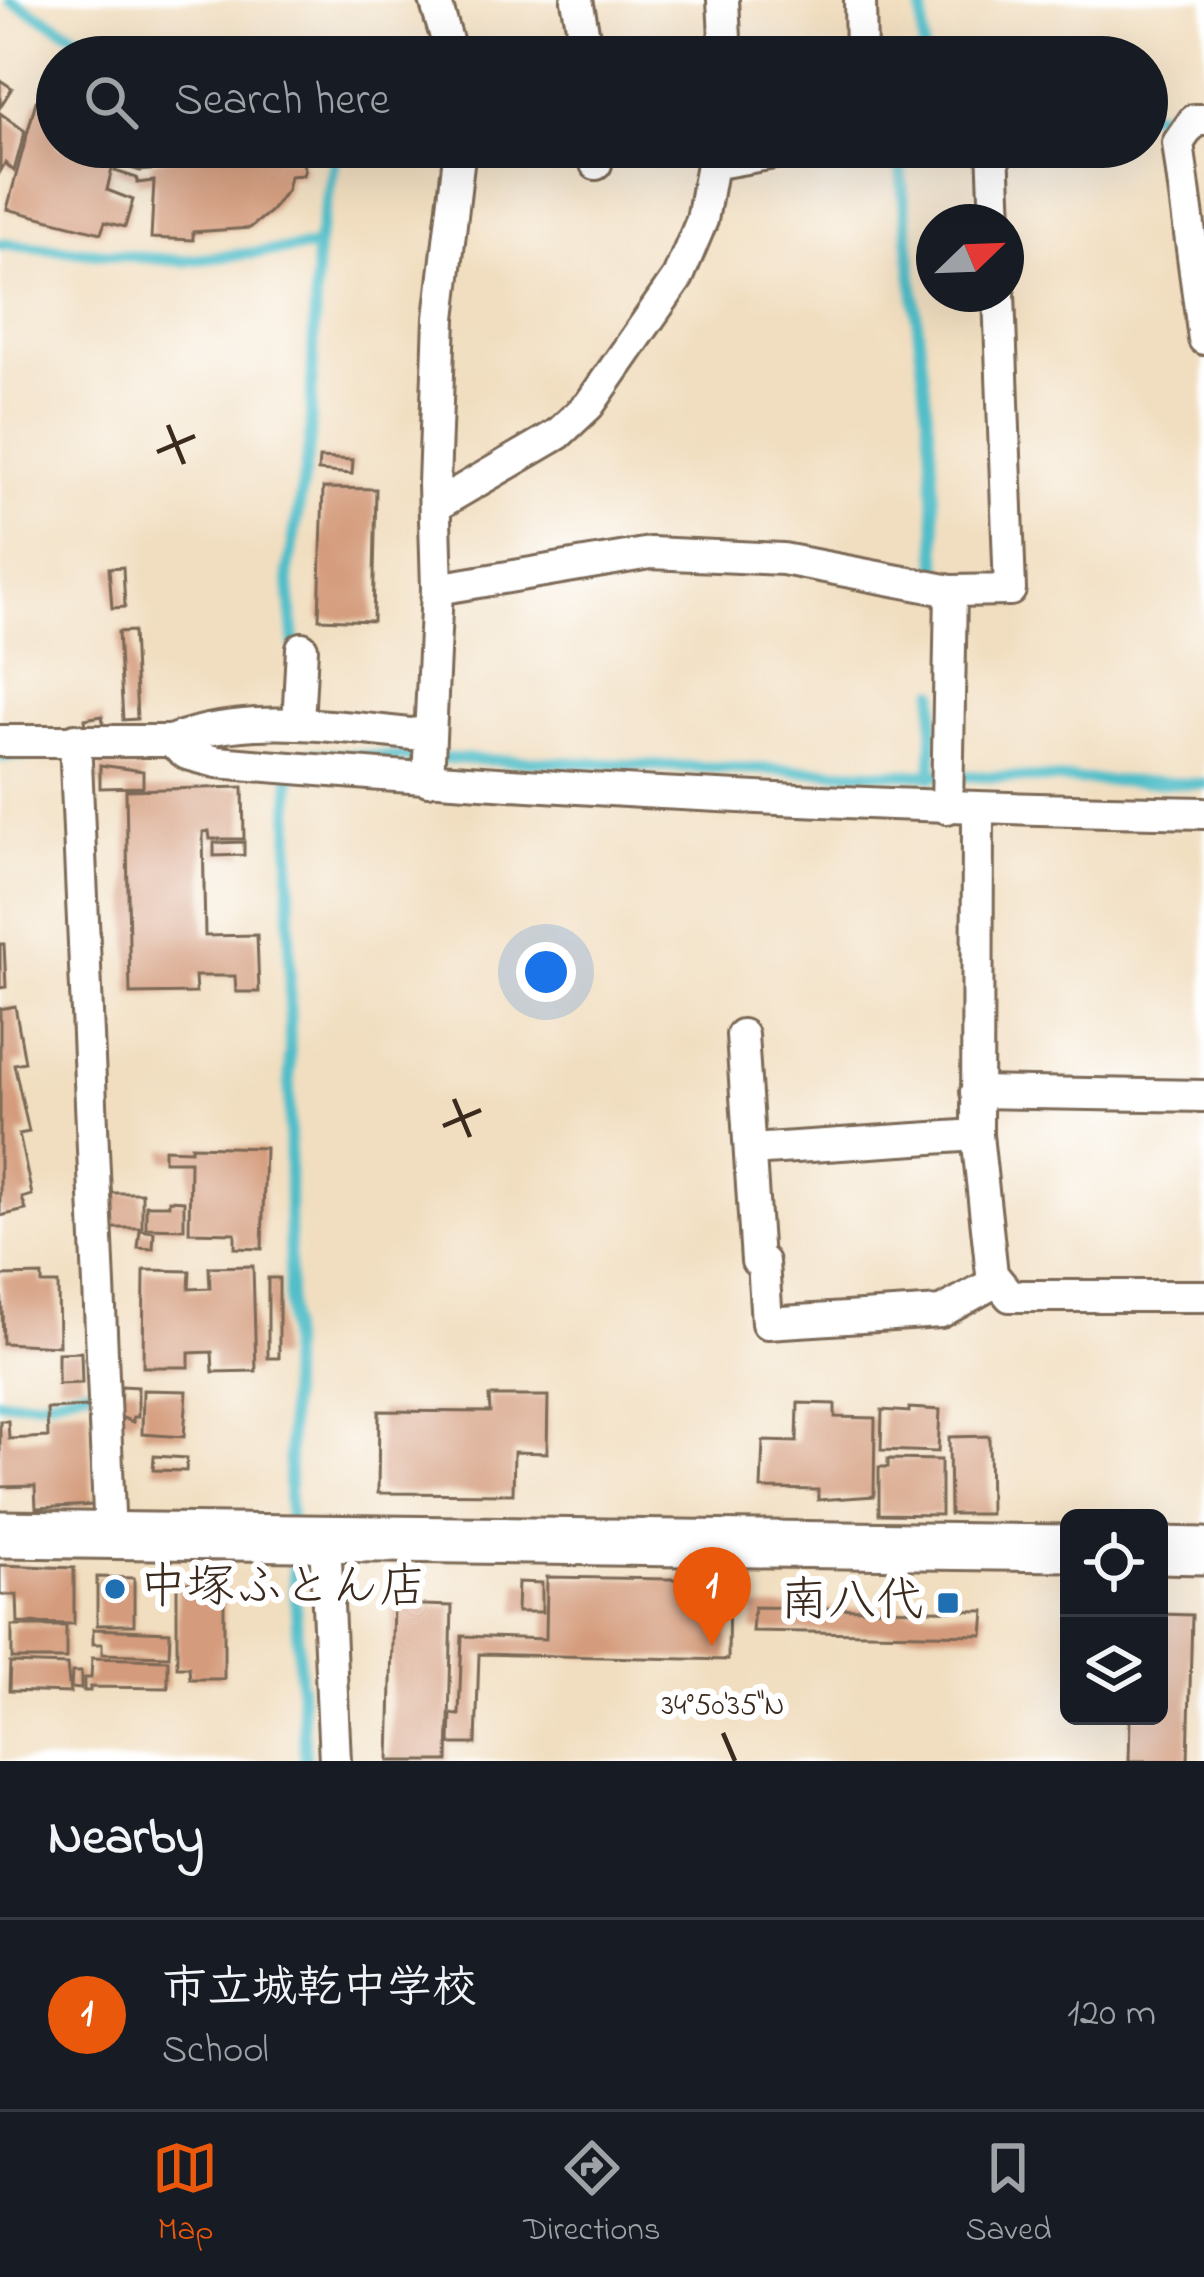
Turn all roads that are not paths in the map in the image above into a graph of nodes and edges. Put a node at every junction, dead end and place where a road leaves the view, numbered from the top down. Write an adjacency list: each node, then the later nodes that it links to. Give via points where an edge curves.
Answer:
1 (436, 0): 5 (street)
2 (577, 0): 6 (street)
3 (723, 0): 7 (street)
4 (860, 0): 8 (street)
5 (446, 36)
6 (583, 36)
7 (725, 36)
8 (861, 36)
9 (1204, 120): 15 (street, via 1194,120 1178,143)
10 (458, 168): 16 (street, via 440,318)
11 (711, 168): 16 (street, via 702,220 678,278 589,406 558,434)
12 (994, 168): 13 (street)
13 (995, 204)
14 (1000, 312): 18 (street, via 1010,590)
15 (1204, 339)
16 (435, 506): 17 (street)
17 (437, 589): 18 (street, via 650,553 783,559); 24 (street)
18 (951, 591): 26 (street)
19 (302, 648): 20 (street)
20 (289, 724): 23 (street, via 221,726); 24 (street, via 412,734); 25 (street, via 285,750)
21 (76, 739): 22 (street); 23 (street); 36 (street)
22 (0, 741)
23 (170, 741): 25 (street, via 218,762)
24 (429, 757): 25 (street, via 316,770); 26 (street)
25 (264, 766)
26 (955, 792): 27 (street); 29 (street)
27 (1204, 813)
28 (742, 1035): 32 (street)
29 (976, 1092): 30 (street); 31 (street)
30 (1204, 1096)
31 (977, 1135): 32 (street); 33 (street)
32 (750, 1150): 33 (street, via 767,1323 941,1312)
33 (997, 1280): 34 (street, via 1010,1295)
34 (1204, 1296)
35 (0, 1534): 36 (street)
36 (110, 1536): 37 (street)
37 (303, 1538): 38 (street); 41 (street)
38 (1060, 1548)
39 (1168, 1550): 40 (street)
40 (1204, 1551)
41 (335, 1761)

